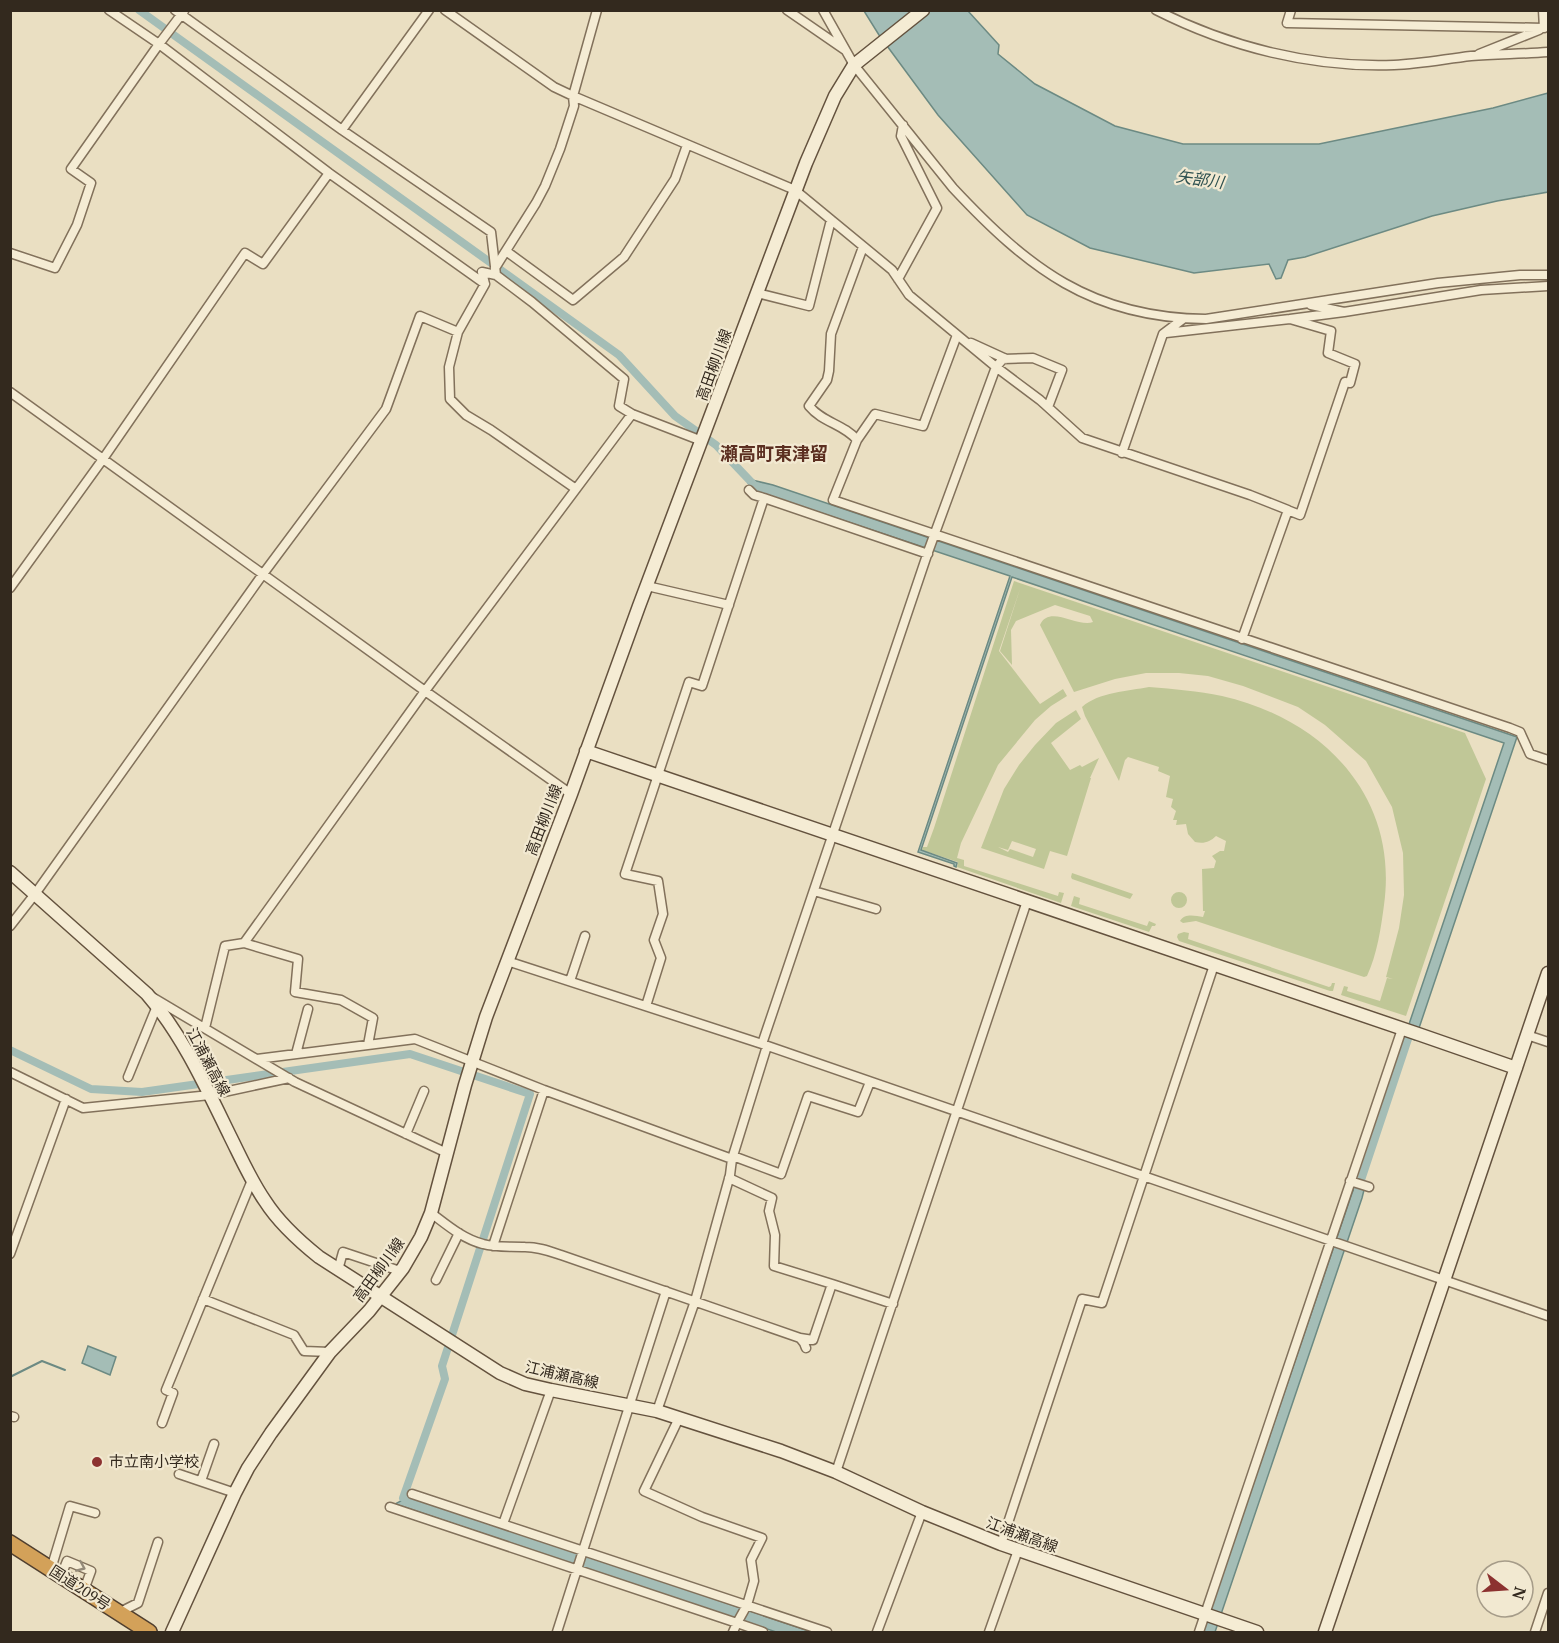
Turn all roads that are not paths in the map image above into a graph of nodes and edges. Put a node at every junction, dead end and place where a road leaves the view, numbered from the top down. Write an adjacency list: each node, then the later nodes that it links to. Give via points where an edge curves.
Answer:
1 (109, 10): 13 (street)
2 (429, 10): 20 (street)
3 (445, 10): 18 (street, via 554,87)
4 (597, 10): 18 (street)
5 (787, 10): 14 (street)
6 (823, 10): 14 (street)
7 (923, 10): 17 (main road, 高田柳川線)
8 (1156, 10): 16 (street, via 1265,52 1299,58 1393,65)
9 (1291, 10): 12 (street, via 1287,23)
10 (1543, 10): 12 (street)
11 (180, 12): 13 (street); 20 (street)
12 (1546, 28): 16 (street)
13 (159, 44): 22 (street); 27 (street, via 70,169 91,183 55,268)
14 (848, 52): 17 (street)
15 (1548, 52): 16 (street)
16 (1472, 56)
17 (856, 63): 19 (street); 23 (main road, 高田柳川線, via 835,96)
18 (573, 96): 21 (street); 26 (street, via 574,106 545,186)
19 (903, 125): 30 (street, via 901,136 937,207); 36 (street, via 953,188 1001,236 1055,279 1117,307)
20 (342, 130): 28 (street, via 490,232)
21 (687, 145): 23 (street); 26 (street, via 675,179 624,257 573,300)
22 (329, 173): 31 (street); 49 (street, via 263,264 245,253)
23 (795, 190): 24 (street); 33 (main road, 高田柳川線)
24 (831, 220): 25 (street); 33 (street, via 809,306)
25 (863, 247): 30 (street); 46 (street, via 831,334 827,380 809,406)
26 (506, 251): 28 (street)
27 (10, 253)
28 (495, 272): 31 (street, via 482,272); 45 (street, via 624,379 619,406)
29 (1548, 275): 34 (street, via 1438,283)
30 (898, 279): 40 (street, via 907,292)
31 (485, 284): 38 (street)
32 (1548, 286): 35 (street, via 1481,290)
33 (757, 293): 47 (main road, 高田柳川線)
34 (1305, 304): 35 (street); 36 (street, via 1206,320)
35 (1344, 312): 37 (street)
36 (1183, 319): 39 (street)
37 (1290, 319): 39 (street); 53 (street, via 1331,331 1328,353 1355,364 1300,515)
38 (458, 332): 50 (street, via 449,368 450,399 466,415); 56 (street, via 420,316 386,409)
39 (1163, 334): 48 (street)
40 (959, 337): 41 (street); 42 (street); 46 (street, via 923,426 875,414)
41 (1006, 358): 42 (street); 44 (street, via 1034,358 1062,370)
42 (996, 367): 44 (street); 54 (street)
43 (10, 392): 49 (street)
44 (1048, 407): 48 (street, via 1082,438)
45 (633, 414): 47 (street); 50 (street)
46 (857, 440): 54 (street, via 833,500)
47 (702, 441): 57 (main road, 高田柳川線)
48 (1122, 453): 53 (street)
49 (103, 459): 56 (street); 58 (street)
50 (576, 489): 61 (street)
51 (749, 490): 52 (street)
52 (764, 498): 55 (street); 59 (street)
53 (1285, 509): 60 (street, via 1288,510)
54 (935, 534): 55 (street); 60 (street)
55 (928, 553): 66 (street)
56 (263, 574): 61 (street); 69 (street)
57 (647, 586): 59 (street); 62 (main road, 高田柳川線)
58 (10, 588)
59 (729, 605): 64 (street, via 702,686 689,682)
60 (1242, 639): 63 (street, via 1510,728 1520,732 1530,754)
61 (425, 691): 65 (street); 74 (street)
62 (586, 751): 64 (main road); 65 (main road, 高田柳川線)
63 (1548, 760)
64 (657, 775): 66 (main road); 81 (street, via 625,874 658,881 663,914 654,940 661,958)
65 (571, 794): 75 (main road, 高田柳川線)
66 (833, 835): 68 (street); 70 (main road)
67 (10, 872): 69 (main road, 江浦瀬高線)
68 (814, 891): 71 (street); 88 (street)
69 (35, 894): 72 (street); 79 (main road, 江浦瀬高線)
70 (1027, 901): 76 (main road); 101 (street)
71 (876, 909)
72 (10, 926)
73 (585, 936): 78 (street)
74 (244, 943): 83 (street, via 225,946); 87 (street, via 298,959 296,992 341,1000 373,1018)
75 (507, 961): 78 (street); 91 (main road, 高田柳川線)
76 (1214, 965): 84 (main road); 105 (street)
77 (1548, 977): 85 (main road)
78 (570, 981): 81 (street)
79 (147, 994): 80 (main road, 江浦瀬高線); 83 (street)
80 (157, 1006): 94 (street); 99 (main road, 江浦瀬高線)
81 (646, 1006): 88 (street)
82 (308, 1009): 89 (street)
83 (205, 1028): 90 (street)
84 (1404, 1029): 92 (main road); 110 (street, via 1360,1184)
85 (1527, 1035): 86 (street); 92 (main road)
86 (1548, 1042)
87 (368, 1045): 89 (street); 91 (street, via 415,1039)
88 (765, 1045): 96 (street); 104 (street)
89 (296, 1054): 90 (street)
90 (260, 1061): 95 (street)
91 (472, 1062): 97 (street); 103 (main road, 高田柳川線)
92 (1516, 1068): 115 (main road)
93 (10, 1072): 100 (street)
94 (128, 1077)
95 (292, 1080): 99 (street); 102 (street)
96 (870, 1082): 101 (street); 104 (street, via 858,1112 808,1096 781,1174)
97 (544, 1090): 104 (street); 111 (street)
98 (424, 1091): 102 (street)
99 (209, 1092): 100 (street, via 83,1108); 107 (main road, 江浦瀬高線)
100 (66, 1099): 112 (street)
101 (957, 1112): 105 (street); 122 (street)
102 (406, 1134): 103 (street)
103 (442, 1151): 108 (main road, 高田柳川線)
104 (733, 1157): 106 (street)
105 (1144, 1176): 110 (street); 144 (street, via 1102,1303 1082,1299)
106 (729, 1177): 117 (street, via 772,1198 769,1211 775,1235 774,1266); 121 (street)
107 (252, 1180): 113 (main road, 江浦瀬高線, via 283,1225); 120 (street)
108 (431, 1213): 109 (street); 114 (main road, 高田柳川線)
109 (463, 1236): 111 (street); 116 (street)
110 (1332, 1241): 115 (street); 152 (street)
111 (495, 1246): 118 (street, via 539,1248)
112 (10, 1254)
113 (338, 1270): 114 (street, via 343,1252); 119 (main road, 江浦瀬高線)
114 (400, 1271): 119 (main road, 高田柳川線)
115 (1445, 1279): 123 (street); 163 (main road)
116 (436, 1280)
117 (832, 1284): 122 (street); 124 (street, via 813,1340)
118 (666, 1291): 121 (street); 128 (street)
119 (380, 1297): 126 (main road, 高田柳川線); 127 (main road, 江浦瀬高線, via 500,1373)
120 (202, 1299): 126 (street, via 294,1335 304,1351); 131 (street, via 166,1390 173,1392)
121 (695, 1301): 124 (street); 129 (street)
122 (893, 1304): 133 (street)
123 (1548, 1316)
124 (800, 1338): 125 (street)
125 (806, 1348)
126 (330, 1352): 136 (main road, 高田柳川線, via 271,1433)
127 (551, 1390): 128 (main road, 江浦瀬高線); 141 (street)
128 (631, 1405): 129 (main road, 江浦瀬高線); 145 (street)
129 (657, 1411): 130 (main road, 江浦瀬高線)
130 (679, 1418): 133 (main road, 江浦瀬高線); 150 (street, via 644,1491 762,1538 751,1560 754,1581)
131 (162, 1423)
132 (214, 1444): 135 (street)
133 (836, 1472): 139 (main road, 江浦瀬高線)
134 (179, 1474): 135 (street)
135 (201, 1481): 136 (street)
136 (235, 1493): 155 (main road, 高田柳川線)
137 (412, 1494): 141 (street)
138 (390, 1507): 147 (street)
139 (922, 1512): 144 (main road, 江浦瀬高線); 159 (street)
140 (95, 1513): 148 (street, via 70,1506)
141 (503, 1524): 145 (street)
142 (158, 1542): 151 (street, via 138,1603)
143 (10, 1543): 148 (highway, 国道209号)
144 (1001, 1544): 146 (main road, 江浦瀬高線)
145 (584, 1550): 147 (street); 150 (street)
146 (1018, 1550): 152 (main road, 江浦瀬高線); 160 (street)
147 (577, 1570): 153 (street); 156 (street)
148 (56, 1572): 151 (highway, 国道209号)
149 (1548, 1593): 164 (street)
150 (747, 1605): 153 (street); 158 (street)
151 (122, 1615): 154 (highway, 国道209号)
152 (1206, 1615): 161 (street); 162 (main road, 江浦瀬高線)
153 (735, 1628): 157 (street)
154 (149, 1632)
155 (172, 1632)
156 (557, 1632)
157 (763, 1632)
158 (826, 1632)
159 (877, 1632)
160 (989, 1632)
161 (1198, 1632)
162 (1257, 1632)
163 (1325, 1632)
164 (1535, 1632)

